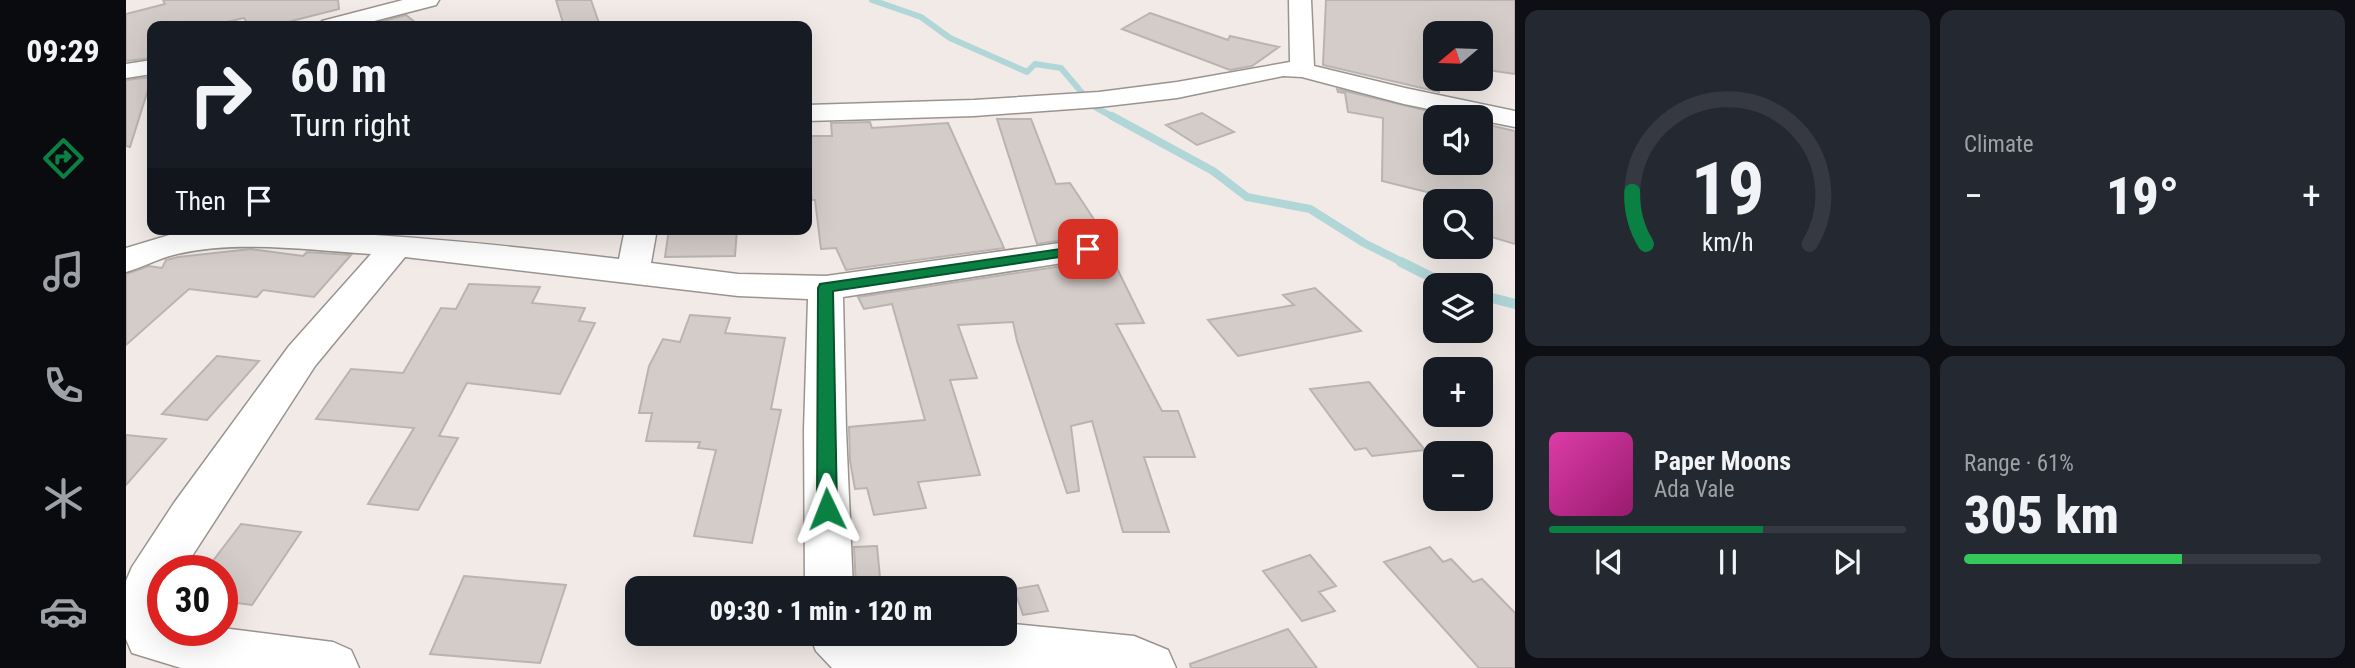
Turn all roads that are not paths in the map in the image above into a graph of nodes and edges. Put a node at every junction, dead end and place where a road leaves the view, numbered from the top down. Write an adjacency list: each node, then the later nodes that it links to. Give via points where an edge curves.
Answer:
1 (428, 0): 3 (street)
2 (1300, 0): 5 (street)
3 (349, 21)
4 (147, 67): 6 (street)
5 (1302, 70): 7 (street, via 1283,69 1144,95 1056,103); 8 (street)
6 (126, 71)
7 (812, 113)
8 (1515, 118)
9 (640, 235): 13 (street)
10 (397, 245): 12 (street, via 218,239 172,245); 13 (street); 17 (street, via 302,356 183,528 149,583 140,613 150,636 245,658)
11 (1088, 249): 14 (street)
12 (126, 261)
13 (633, 272): 14 (street, via 738,285)
14 (825, 288): 15 (street)
15 (829, 576)
16 (844, 646): 18 (street, via 1013,648 1134,662)
17 (333, 668)
18 (1150, 668)

